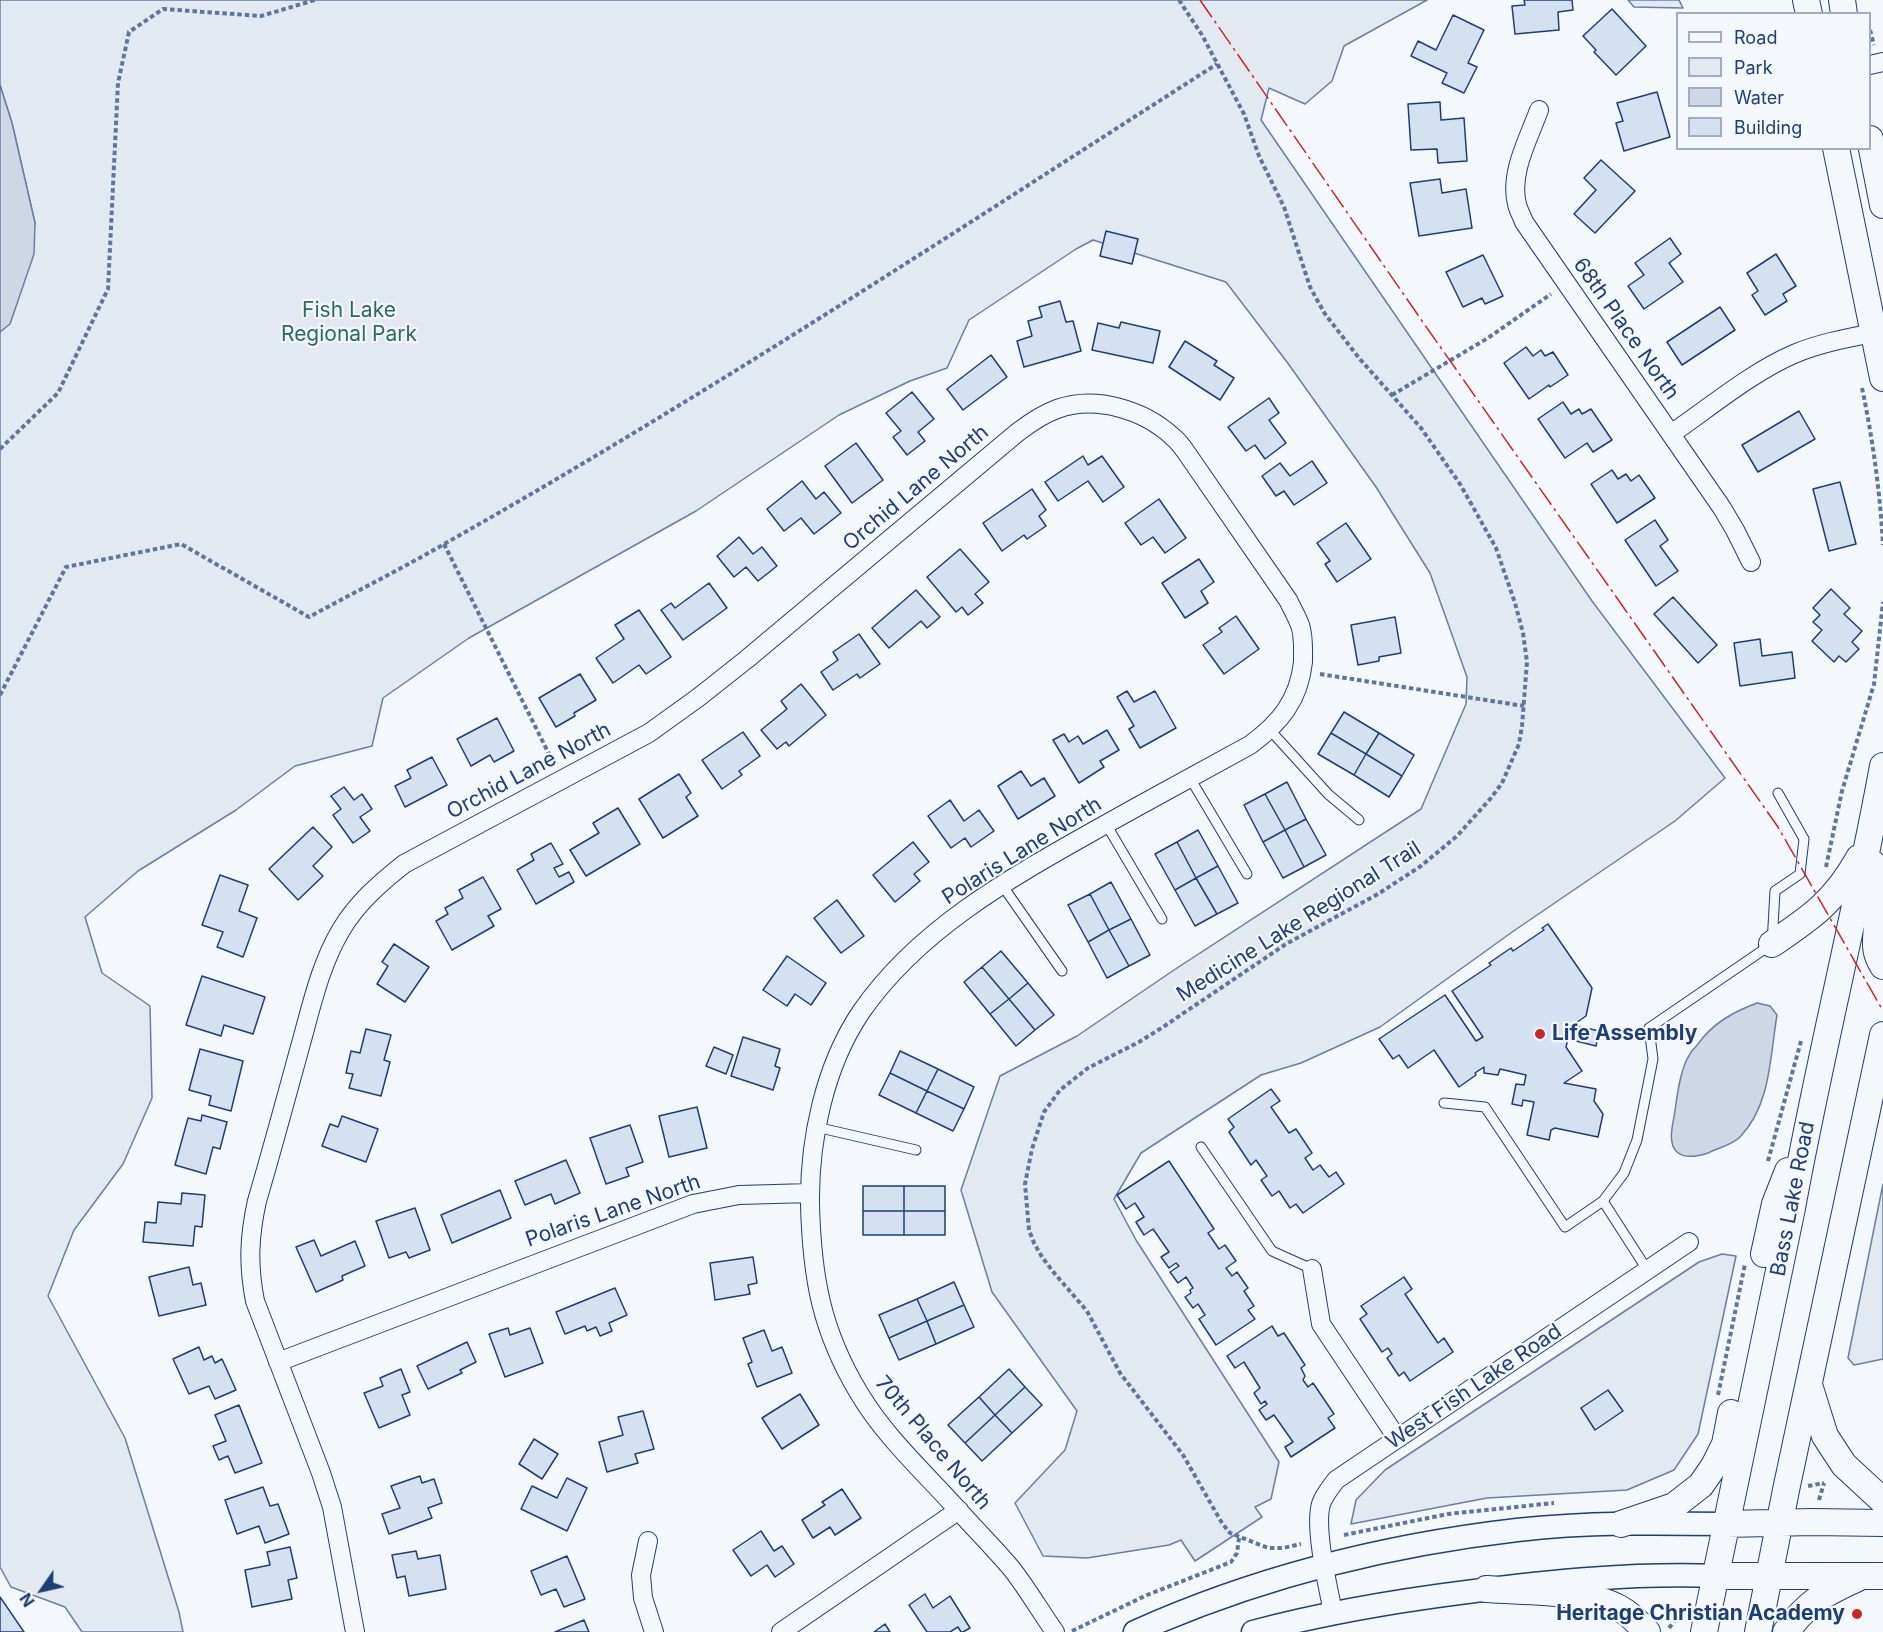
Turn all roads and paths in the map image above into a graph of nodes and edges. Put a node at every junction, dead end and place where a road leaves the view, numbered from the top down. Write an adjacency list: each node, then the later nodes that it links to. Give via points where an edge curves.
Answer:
1 (315, 0): 14 (path, via 261,16 162,9 129,32 118,83 108,289 58,393)
2 (1179, 0): 3 (path, Medicine Lake Regional Trail)
3 (1217, 64): 11 (path, Medicine Lake Regional Trail, via 1244,114 1284,207 1310,287 1332,323); 15 (path, via 810,325)
4 (1539, 110): 8 (street, 68th Place North, via 1517,170 1517,204 1524,222)
5 (1871, 148): 7 (main road)
6 (1836, 150): 9 (main road)
7 (1883, 205)
8 (1566, 284): 11 (path, via 1488,338); 13 (street, 68th Place North)
9 (1878, 332): 10 (main road); 13 (street, via 1793,354)
10 (1872, 379): 16 (path)
11 (1392, 395): 21 (path, Medicine Lake Regional Trail, via 1421,428 1460,484 1496,548 1523,633 1527,662)
12 (1107, 405): 19 (street, Polaris Lane North, via 1152,421 1188,455 1288,600 1300,626); 25 (street, Orchid Lane North, via 1079,404 1044,414 699,697 649,733)
13 (1671, 434): 17 (street, 68th Place North, via 1726,515)
14 (0, 449)
15 (444, 544): 20 (path, via 309,616 181,544 66,567); 25 (path)
16 (1883, 545)
17 (1751, 562)
18 (1883, 602): 31 (path, via 1874,684 1842,790)
19 (1302, 671): 21 (path); 22 (street, Polaris Lane North, via 1289,706)
20 (0, 695)
21 (1524, 706): 57 (path, Medicine Lake Regional Trail, via 1519,744 1502,783 1457,836 1378,894 1286,944 1163,1027 1088,1068 1060,1090 1044,1112 1025,1184 1034,1243 1087,1311 1120,1373 1183,1455 1222,1522)
22 (1270, 730): 24 (street, Polaris Lane North); 27 (lane, via 1328,794)
23 (1883, 766): 29 (main road, Bass Lake Road)
24 (1190, 778): 28 (street, Polaris Lane North); 30 (lane)
25 (562, 780): 48 (street, Orchid Lane North, via 404,864 376,886 341,930 310,1012 251,1228 250,1273 255,1301)
26 (1778, 793): 34 (lane, via 1804,839 1800,874 1775,891)
27 (1359, 820)
28 (1106, 824): 32 (street, Polaris Lane North); 33 (lane)
29 (1870, 837): 34 (main road, via 1846,881 1823,907); 35 (main road, via 1877,921 1875,943); 39 (main road, Bass Lake Road)
30 (1247, 874)
31 (1823, 876)
32 (1002, 885): 36 (lane); 40 (street, Polaris Lane North, via 921,946 879,989 841,1048)
33 (1162, 919)
34 (1772, 944): 44 (lane, via 1649,1028 1653,1059 1637,1140 1624,1173)
35 (1883, 966)
36 (1062, 971)
37 (1883, 1035): 49 (main road)
38 (1444, 1103): 44 (lane, via 1485,1107 1564,1227)
39 (1810, 1115): 55 (main road, via 1775,1204 1725,1444 1701,1485 1686,1497 1674,1506); 56 (main road, Bass Lake Road)
40 (816, 1127): 42 (lane); 43 (street, Polaris Lane North)
41 (1201, 1147): 46 (lane, via 1272,1251)
42 (916, 1150)
43 (810, 1193): 48 (street, Polaris Lane North, via 739,1194 693,1203); 52 (street, 70th Place North, via 815,1272 831,1339 860,1396 879,1422)
44 (1603, 1201): 47 (lane)
45 (1689, 1242): 47 (street, West Fish Lake Road)
46 (1312, 1269): 50 (street, via 1321,1324)
47 (1648, 1270): 50 (street, West Fish Lake Road)
48 (278, 1362): 67 (street, Orchid Lane North, via 332,1507)
49 (1809, 1385): 51 (main road, via 1831,1446 1844,1465); 53 (main road)
50 (1397, 1438): 60 (street, West Fish Lake Road, via 1336,1480 1321,1503)
51 (1883, 1501)
52 (959, 1510): 66 (street, 70th Place North); 69 (street)
53 (1779, 1523): 54 (main road); 56 (main road); 62 (main road)
54 (1883, 1523)
55 (1621, 1524): 56 (street); 60 (street, via 1491,1534 1409,1547)
56 (1727, 1524): 61 (main road, Bass Lake Road)
57 (1239, 1538): 59 (path, Medicine Lake Regional Trail, via 1268,1548); 66 (path, via 1231,1562)
58 (648, 1541): 68 (street, via 641,1575 642,1598)
59 (1301, 1544)
60 (1324, 1567): 65 (street, West Fish Lake Road); 70 (street, via 1177,1613)
61 (1717, 1576): 62 (main road); 64 (street, via 1566,1580); 73 (main road, Bass Lake Road, via 1698,1604)
62 (1770, 1576): 63 (main road); 74 (main road)
63 (1873, 1576): 75 (main road, via 1824,1594 1800,1613)
64 (1486, 1589): 65 (street); 72 (main road, via 1592,1599 1619,1608)
65 (1333, 1612): 71 (street)
66 (1063, 1631)
67 (355, 1632)
68 (654, 1632)
69 (781, 1632)
70 (1135, 1632)
71 (1253, 1632)
72 (1647, 1632)
73 (1704, 1632)
74 (1758, 1632)
75 (1786, 1632)

